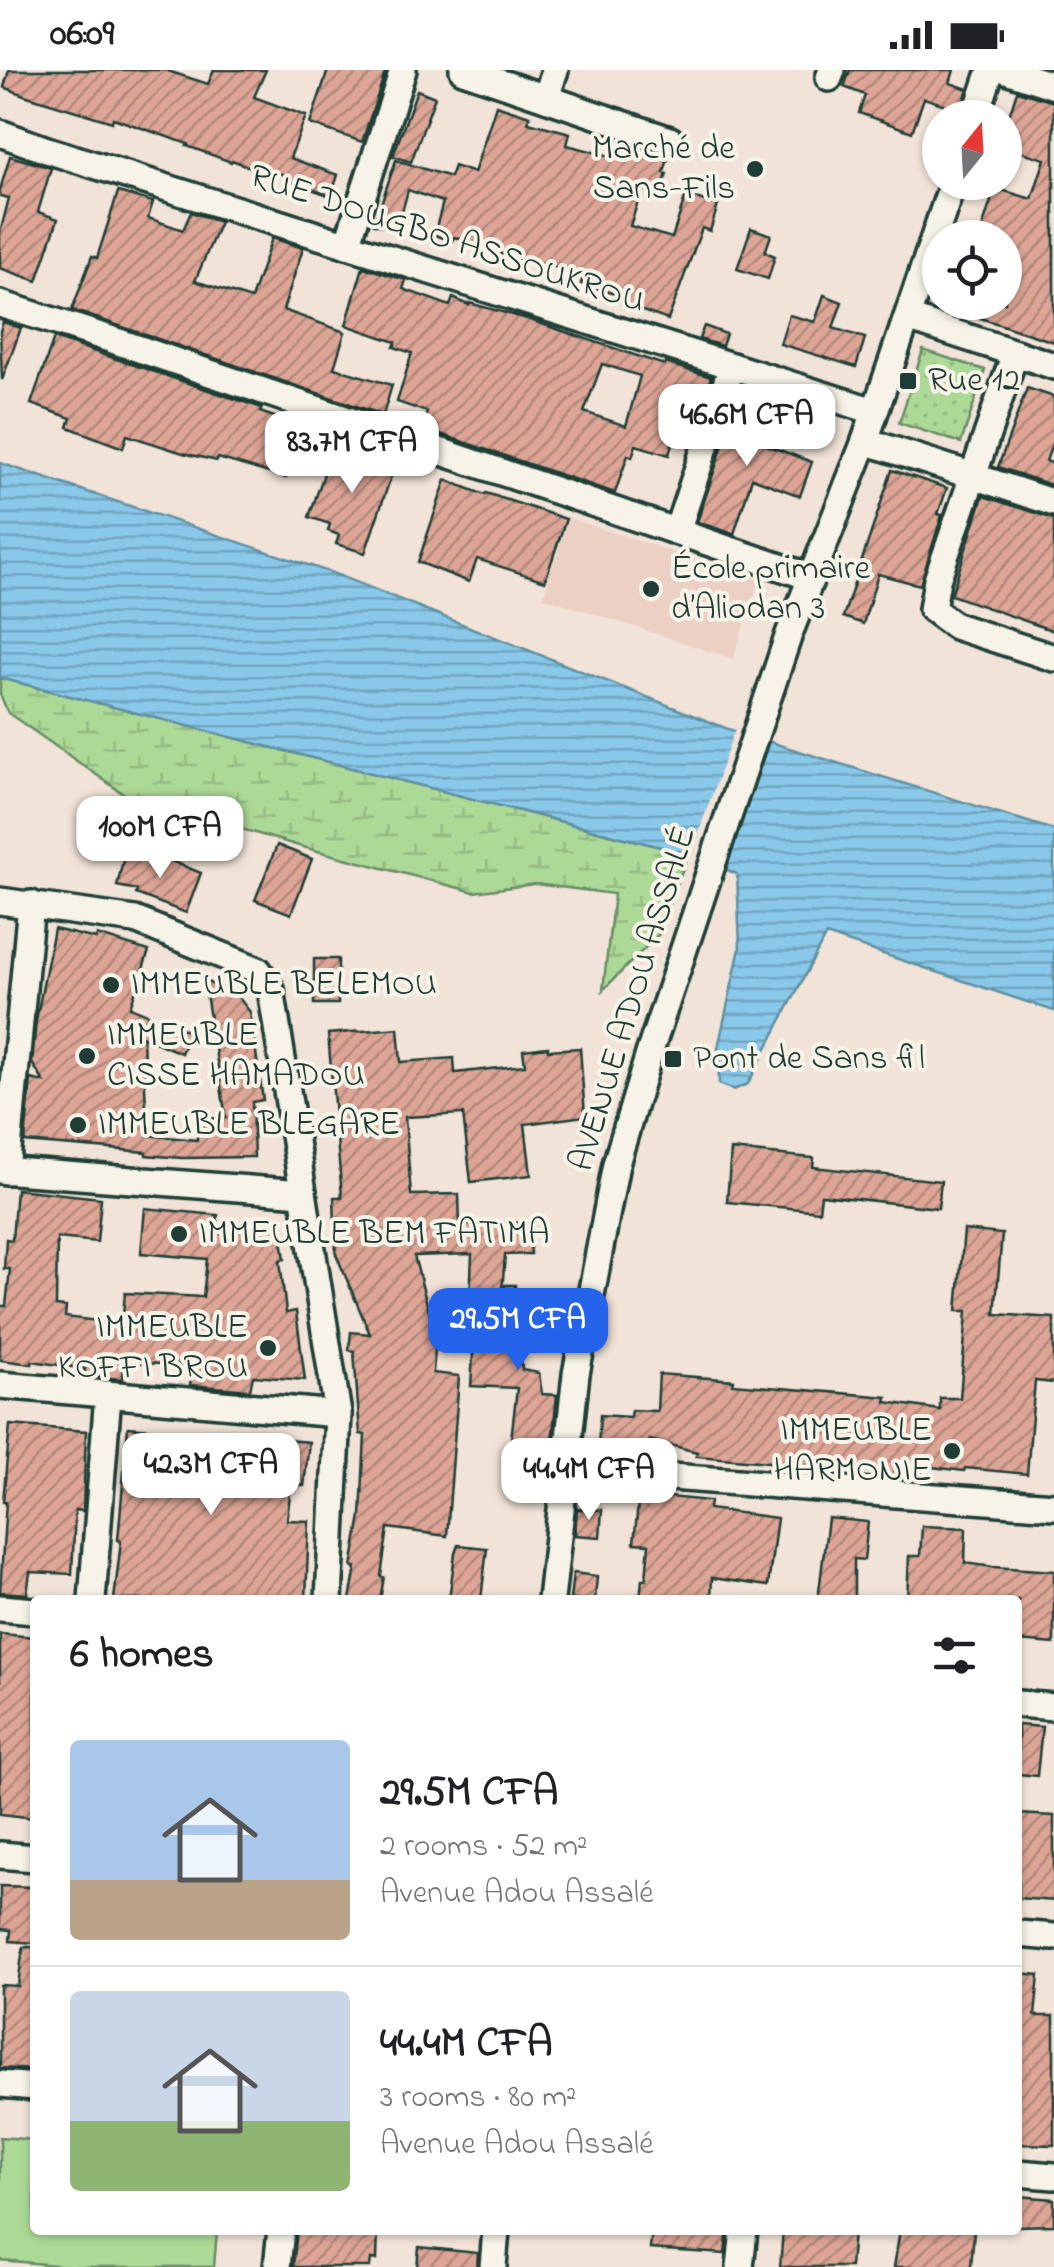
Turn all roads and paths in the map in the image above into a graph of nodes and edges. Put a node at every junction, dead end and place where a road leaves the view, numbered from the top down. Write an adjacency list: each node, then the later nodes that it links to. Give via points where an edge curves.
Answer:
1 (403, 70): 12 (street)
2 (463, 70): 7 (street)
3 (555, 70): 7 (street)
4 (990, 70): 8 (street)
5 (1006, 70): 6 (street)
6 (1054, 86)
7 (546, 98): 10 (street)
8 (981, 100)
9 (0, 132): 12 (street, RUE DOUGBO ASSOUKROU)
10 (670, 140)
11 (948, 200): 14 (street, AVENUE ADOU ASSALÉ)
12 (348, 245): 16 (street, RUE DOUGBO ASSOUKROU)
13 (0, 304): 22 (street)
14 (908, 318): 15 (street); 18 (street, AVENUE ADOU ASSALÉ)
15 (1015, 354): 17 (street); 20 (street)
16 (732, 366): 18 (street, RUE DOUGBO ASSOUKROU); 22 (street)
17 (1054, 366)
18 (874, 412): 19 (street, AVENUE ADOU ASSALÉ)
19 (866, 440): 20 (street); 23 (street, AVENUE ADOU ASSALÉ)
20 (973, 476): 21 (street); 24 (street, via 932,609 955,626)
21 (1054, 503)
22 (676, 531): 23 (street)
23 (810, 577): 32 (street, AVENUE ADOU ASSALÉ, via 616,1164)
24 (1054, 658)
25 (0, 901): 26 (street)
26 (31, 904): 27 (street); 28 (street, via 136,920 258,970 271,989)
27 (3, 1170): 28 (street)
28 (303, 1192): 31 (street)
29 (0, 1384): 30 (street)
30 (108, 1394): 31 (street); 34 (street)
31 (338, 1414): 35 (street)
32 (565, 1469): 33 (street); 36 (street, AVENUE ADOU ASSALÉ)
33 (1054, 1506)
34 (92, 1595)
35 (328, 1595)
36 (552, 1595)
37 (0, 1608): 38 (street)
38 (30, 1611)
39 (1022, 1704): 40 (street)
40 (1054, 1708)
41 (0, 1855): 42 (street)
42 (30, 1858)
43 (1022, 1934): 44 (street)
44 (1054, 1937)
45 (0, 2084): 46 (street)
46 (30, 2087)
47 (1022, 2173): 48 (street)
48 (1054, 2176)
49 (280, 2235): 52 (street)
50 (496, 2235): 53 (street)
51 (743, 2235): 54 (street)
52 (277, 2267)
53 (493, 2267)
54 (740, 2267)

